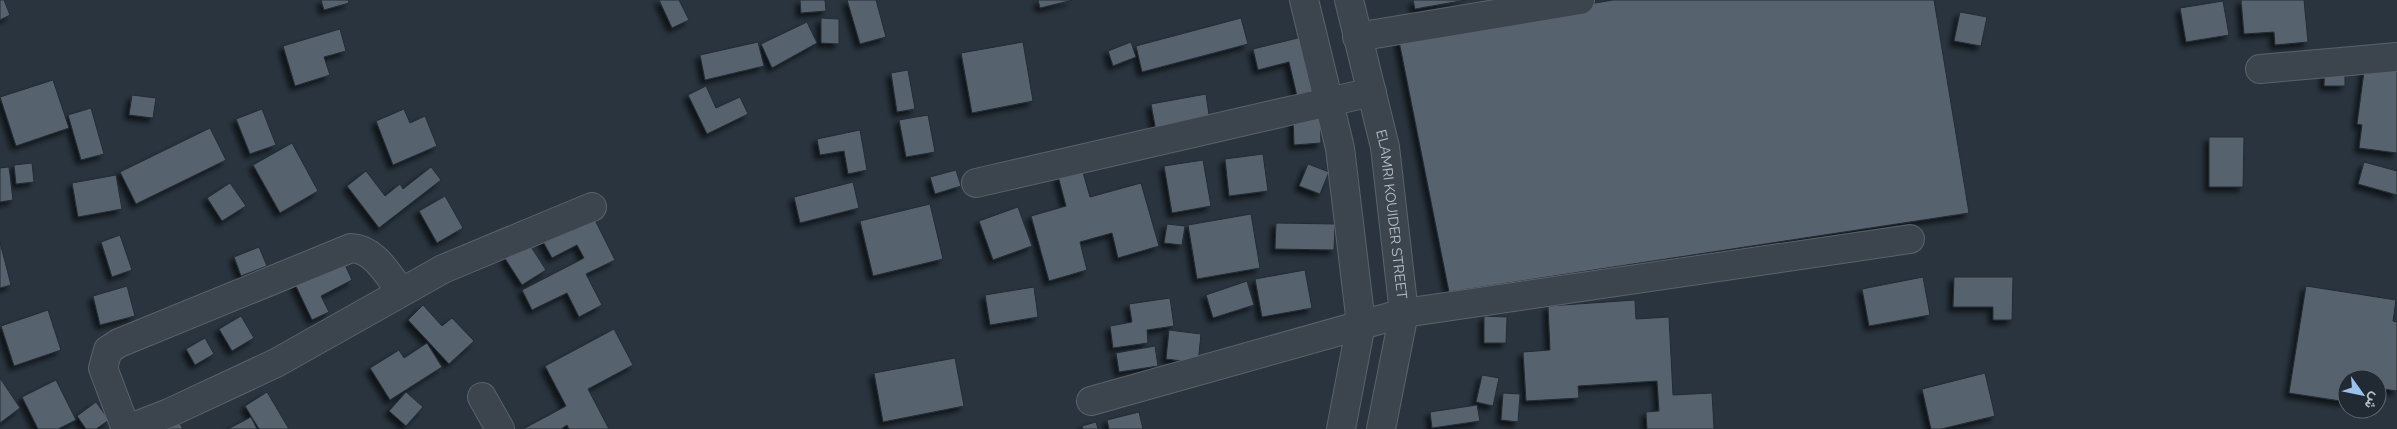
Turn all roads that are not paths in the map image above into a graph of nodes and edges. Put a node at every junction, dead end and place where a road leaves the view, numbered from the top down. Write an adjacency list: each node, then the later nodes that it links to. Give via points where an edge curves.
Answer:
1 (1304, 0): 8 (street)
2 (1349, 0): 4 (street, ELAMRI KOUIDER STREET)
3 (1580, 0): 4 (street)
4 (1358, 37): 7 (street, ELAMRI KOUIDER STREET)
5 (2397, 57): 6 (street)
6 (2260, 69)
7 (1372, 92): 8 (street); 13 (street, ELAMRI KOUIDER STREET, via 1385,146)
8 (1328, 101): 9 (street); 14 (street, via 1340,148)
9 (976, 183)
10 (592, 206): 12 (street, via 442,269)
11 (1910, 239): 13 (street)
12 (401, 292): 17 (street, via 276,363 170,413); 17 (street, via 374,257 359,248 351,248 119,343 108,350 103,368)
13 (1404, 313): 14 (street); 20 (street, ELAMRI KOUIDER STREET)
14 (1361, 324): 16 (street); 19 (street)
15 (482, 398): 18 (street)
16 (1091, 401)
17 (127, 429)
18 (500, 429)
19 (1340, 429)
20 (1381, 429)

